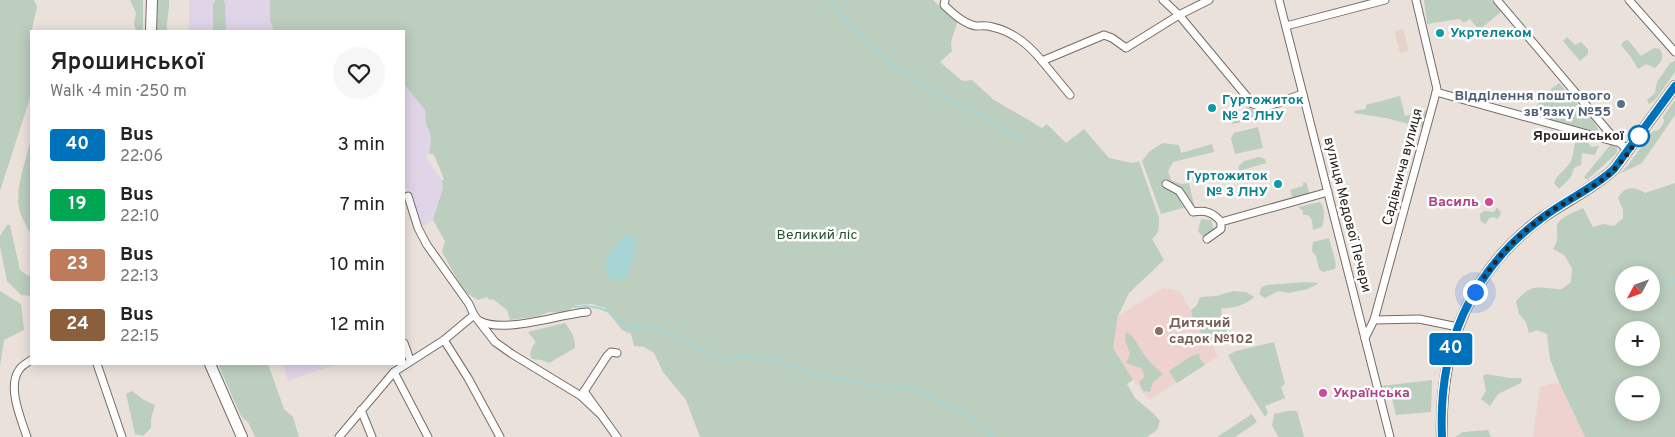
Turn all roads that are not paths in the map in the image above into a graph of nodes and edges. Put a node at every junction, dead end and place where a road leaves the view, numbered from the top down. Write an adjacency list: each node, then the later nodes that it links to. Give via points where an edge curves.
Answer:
1 (152, 0): 12 (main road)
2 (945, 0): 14 (street, via 944,4 954,15 973,26 991,26 1007,32 1032,49)
3 (1163, 0): 10 (street)
4 (1209, 0): 10 (street)
5 (1280, 0): 11 (street, вулиця Медової Печери)
6 (1386, 0): 11 (street)
7 (1416, 0): 16 (street, Садівнича вулиця)
8 (1496, 0): 19 (street)
9 (1629, 0): 13 (street)
10 (1179, 15): 14 (street, via 1126,48 1104,34); 17 (street, via 1253,104 1266,106)
11 (1286, 26): 17 (street, вулиця Медової Печери)
12 (151, 30)
13 (1675, 52)
14 (1042, 61): 18 (street)
15 (1675, 86): 20 (main road)
16 (1436, 92): 19 (street); 28 (street, Садівнича вулиця)
17 (1303, 94): 22 (street, вулиця Медової Печери)
18 (1070, 95)
19 (1618, 143): 20 (street)
20 (1628, 151): 29 (main road, via 1602,180 1548,213 1508,247 1482,280)
21 (1166, 184): 24 (street, via 1179,191 1192,212 1210,212)
22 (1328, 192): 24 (street); 30 (street, вулиця Медової Печери)
23 (408, 196): 27 (street, via 427,245)
24 (1221, 222): 25 (street, via 1221,229)
25 (1207, 239)
26 (587, 312): 27 (street, via 535,322 493,325)
27 (474, 316): 31 (street); 41 (street, via 501,348)
28 (1374, 320): 29 (street, via 1419,319); 30 (street, Садівнича вулиця)
29 (1458, 327): 52 (main road, via 1443,382)
30 (1365, 338): 51 (street, вулиця Медової Печери)
31 (444, 340): 34 (street); 43 (street)
32 (405, 346): 34 (street)
33 (617, 353): 41 (street, via 611,352 607,356)
34 (410, 360): 36 (street)
35 (30, 361): 44 (street, via 18,370 14,386)
36 (405, 364)
37 (97, 365): 45 (street)
38 (210, 365): 46 (main road)
39 (403, 365): 40 (street)
40 (394, 372): 42 (street); 49 (street)
41 (583, 394): 50 (street)
42 (361, 410): 47 (street); 48 (street)
43 (497, 435)
44 (27, 437)
45 (122, 437)
46 (242, 437)
47 (339, 437)
48 (372, 437)
49 (428, 437)
50 (617, 437)
51 (1390, 437)
52 (1442, 437)

